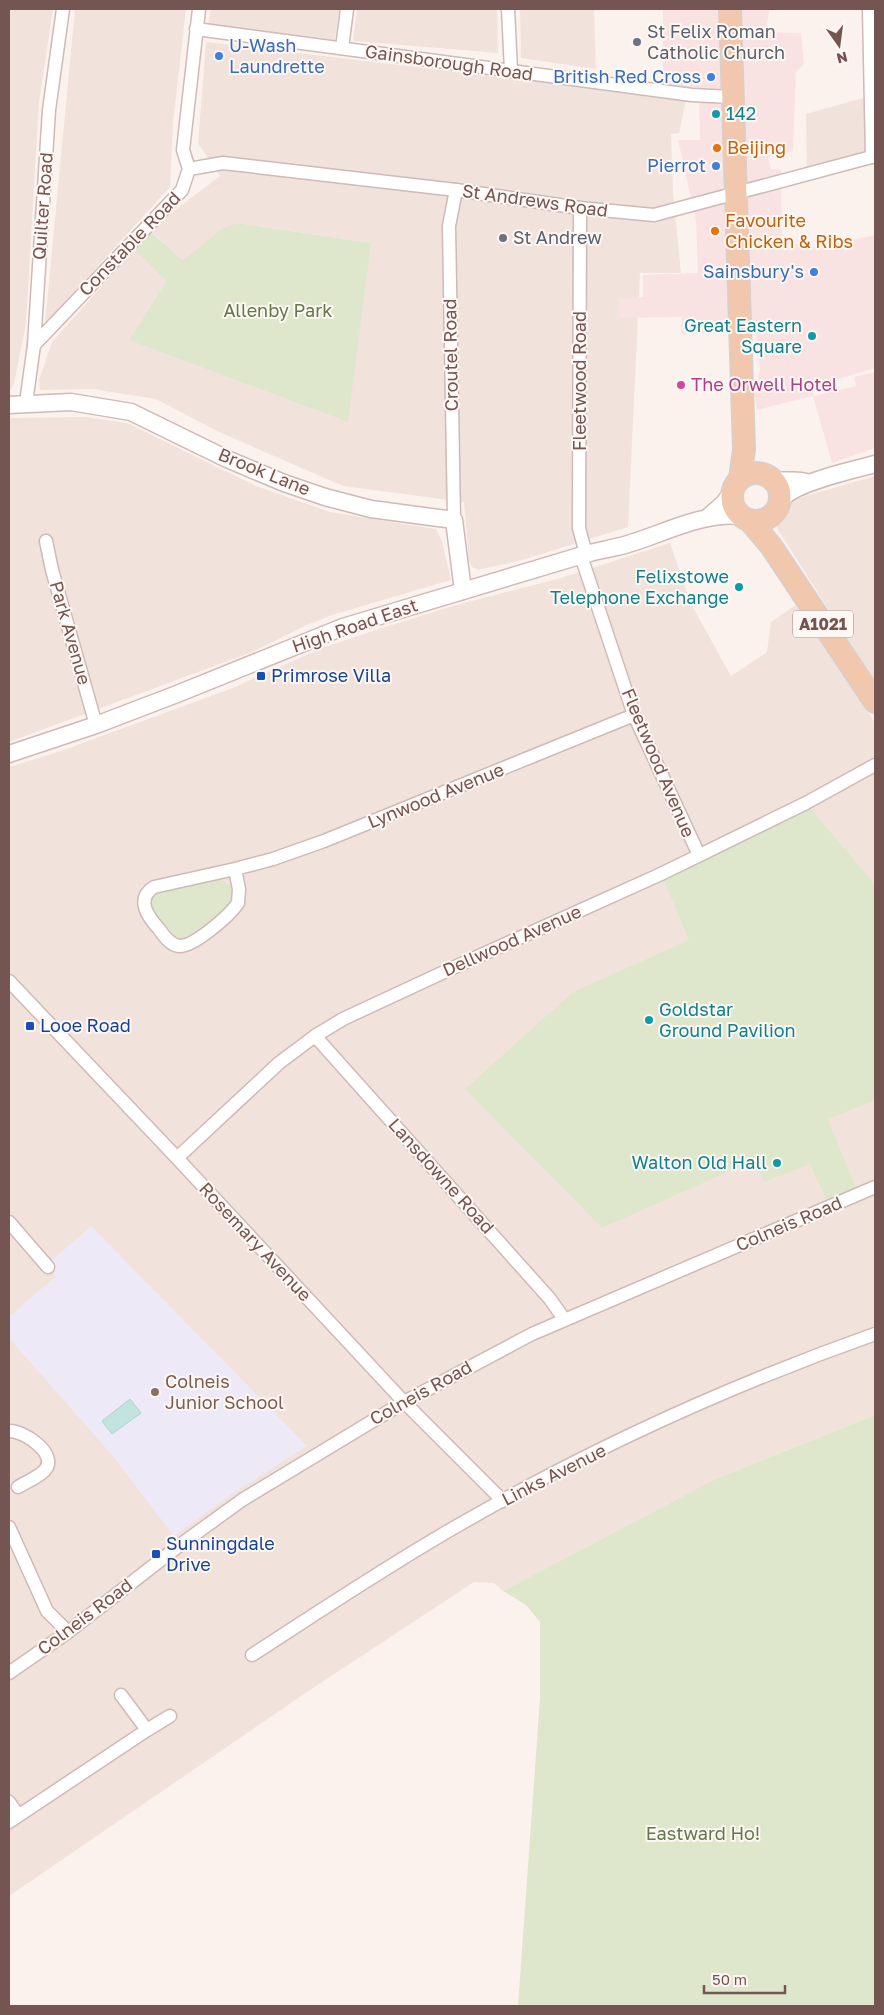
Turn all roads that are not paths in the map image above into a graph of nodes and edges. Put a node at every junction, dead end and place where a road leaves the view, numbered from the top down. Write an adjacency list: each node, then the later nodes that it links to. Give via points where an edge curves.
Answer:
1 (63, 9): 16 (street, Quilter Road, via 48,110)
2 (199, 9): 7 (street)
3 (347, 9): 8 (street)
4 (508, 9): 9 (street)
5 (730, 9): 10 (main road, A1021)
6 (869, 9): 11 (street)
7 (196, 29): 8 (street, Gainsborough Road); 12 (street, via 183,150)
8 (342, 48): 9 (street, Gainsborough Road)
9 (510, 71): 10 (street, Gainsborough Road, via 692,95)
10 (731, 97): 14 (main road, A1021)
11 (874, 156): 14 (street, St Andrews Road)
12 (189, 169): 13 (street, St Andrews Road, via 223,163); 16 (street, Constable Road, via 182,190)
13 (456, 190): 15 (street, St Andrews Road); 27 (street, Croutel Road, via 449,226)
14 (735, 194): 15 (street, St Andrews Road, via 654,215); 19 (main road, A1021)
15 (580, 208): 30 (street, Fleetwood Road, via 579,528)
16 (34, 345): 17 (street, Quilter Road)
17 (26, 403): 18 (street, Brook Lane); 27 (street, Brook Lane, via 71,402 131,412 227,459 325,497 371,509)
18 (9, 405)
19 (744, 449): 21 (main road); 23 (main road, A1021)
20 (875, 464): 22 (street)
21 (767, 476): 22 (street, via 788,482); 23 (main road, via 754,473); 24 (main road, via 779,490)
22 (809, 482): 24 (street, via 787,494)
23 (736, 486): 25 (street, High Road East, via 724,503); 26 (main road, A1021, via 734,508)
24 (776, 507): 26 (main road, via 761,521); 29 (main road, via 770,524)
25 (707, 518): 26 (street, High Road East, via 733,515); 30 (street, High Road East)
26 (746, 518): 29 (main road, A1021)
27 (454, 520): 31 (street)
28 (46, 541): 34 (street, Park Avenue)
29 (771, 546): 32 (main road, A1021)
30 (584, 555): 31 (street, High Road East); 33 (street, Fleetwood Avenue)
31 (464, 591): 34 (street, High Road East, via 343,627)
32 (875, 702)
33 (634, 715): 37 (street, Fleetwood Avenue); 38 (street, Lynwood Avenue, via 372,823 291,854)
34 (96, 725): 35 (street, High Road East)
35 (9, 754)
36 (875, 765): 37 (street, Dellwood Avenue)
37 (699, 855): 40 (street, Dellwood Avenue, via 374,1003)
38 (236, 869): 38 (street, Lynwood Avenue, via 238,903 189,944 180,946 170,942 147,915 144,898 154,888)
39 (9, 981): 41 (street, Rosemary Avenue)
40 (315, 1036): 41 (street, Dellwood Avenue, via 279,1063); 45 (street, Lansdowne Road, via 550,1299)
41 (177, 1158): 47 (street, Rosemary Avenue)
42 (875, 1187): 45 (street, Colneis Road)
43 (9, 1222): 44 (street)
44 (48, 1266)
45 (564, 1319): 47 (street, Colneis Road)
46 (875, 1334): 50 (street, Links Avenue, via 691,1407)
47 (404, 1402): 50 (street, Rosemary Avenue); 52 (street, Colneis Road, via 242,1500)
48 (9, 1430): 49 (street, via 30,1436 47,1458 45,1470)
49 (18, 1487)
50 (503, 1501): 53 (street, Links Avenue, via 413,1553)
51 (9, 1527): 52 (street, via 47,1611)
52 (68, 1632): 54 (street, Colneis Road)
53 (252, 1655)
54 (9, 1673)
55 (121, 1695): 57 (street)
56 (170, 1716): 57 (street)
57 (147, 1730): 59 (street)
58 (9, 1802): 59 (street)
59 (14, 1819)

